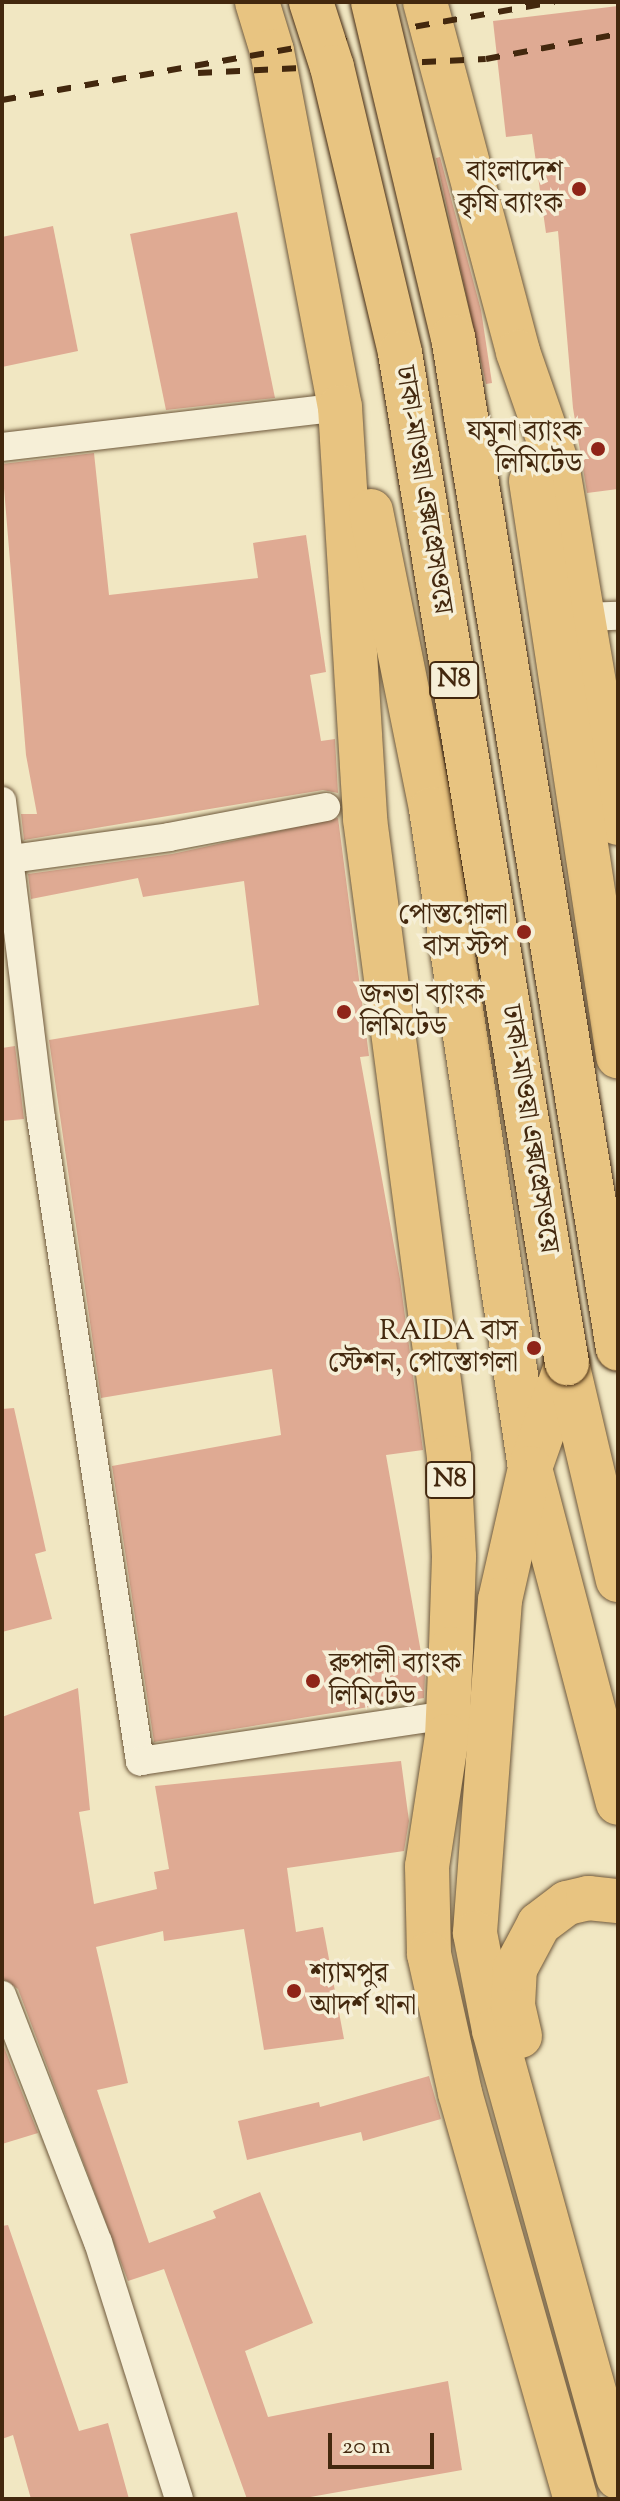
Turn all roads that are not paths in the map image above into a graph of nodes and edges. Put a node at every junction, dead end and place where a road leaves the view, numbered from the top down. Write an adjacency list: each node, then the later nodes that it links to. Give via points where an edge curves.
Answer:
1 (257, 2): 6 (highway, N8, via 272,51)
2 (311, 2): 15 (highway, ঢাকা-মাওয়া এক্সপ্রেসওয়ে / N8, bridge, via 332,67 400,353)
3 (373, 2): 14 (highway, ঢাকা-মাওয়া এক্সপ্রেসওয়ে / N8, bridge, via 453,337)
4 (425, 2): 5 (highway)
5 (518, 352): 8 (highway, via 557,464); 13 (highway, via 518,392 551,639)
6 (342, 427): 7 (street); 16 (highway, via 367,493 431,809); 18 (highway, N8, via 365,819 449,1457 454,1557)
7 (2, 447)
8 (600, 616): 11 (highway)
9 (2, 801): 12 (street)
10 (326, 807): 12 (street, via 169,837)
11 (618, 823)
12 (11, 859): 18 (street, via 41,1118 140,1761)
13 (618, 1056)
14 (618, 1349)
15 (567, 1363): 16 (highway); 17 (highway, N8)
16 (530, 1468): 19 (highway); 23 (highway, via 500,1600 475,1933 494,2030)
17 (618, 1580)
18 (447, 1715): 25 (highway, N8, via 427,1866 429,1954 460,2093)
19 (618, 1803)
20 (618, 1901): 22 (highway, via 588,1898 567,1903 539,1924 515,1969 513,2005)
21 (2, 1995): 24 (street, via 98,2242)
22 (618, 2390)
23 (618, 2477)
24 (179, 2499)
25 (576, 2499)

